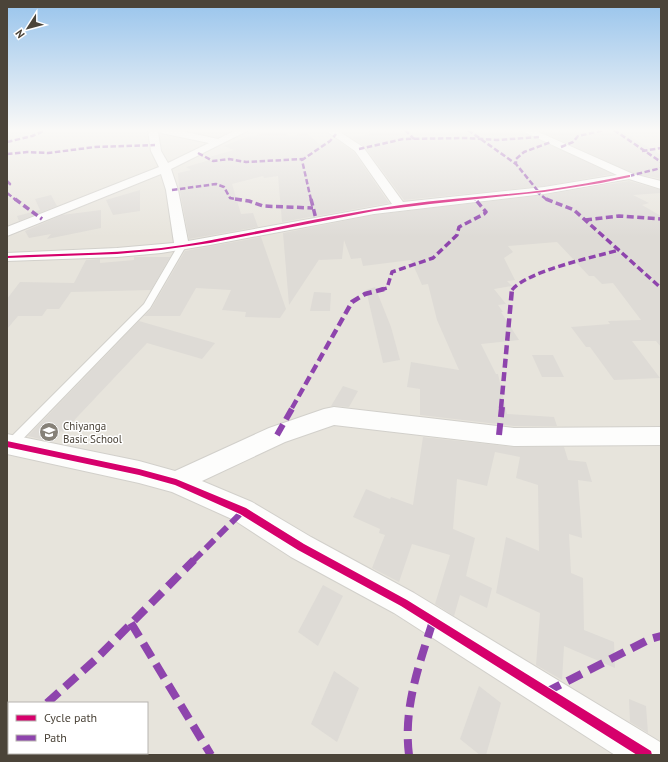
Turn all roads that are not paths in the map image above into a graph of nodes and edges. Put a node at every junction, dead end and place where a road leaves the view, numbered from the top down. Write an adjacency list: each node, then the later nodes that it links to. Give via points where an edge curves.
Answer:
1 (170, 166): 4 (street)
2 (371, 166): 7 (street)
3 (605, 166): 5 (street)
4 (165, 168): 8 (street); 9 (street, via 172,190)
5 (629, 176): 6 (street); 7 (street, via 573,188)
6 (661, 185)
7 (400, 206): 9 (street, via 316,219)
8 (7, 232)
9 (182, 246): 10 (street, via 123,252); 12 (lane, via 147,306)
10 (7, 256)
11 (661, 436): 13 (street, via 514,437 334,416 277,434)
12 (9, 444): 13 (street)
13 (176, 482): 14 (street, via 243,511 301,547 404,603)
14 (647, 755)

